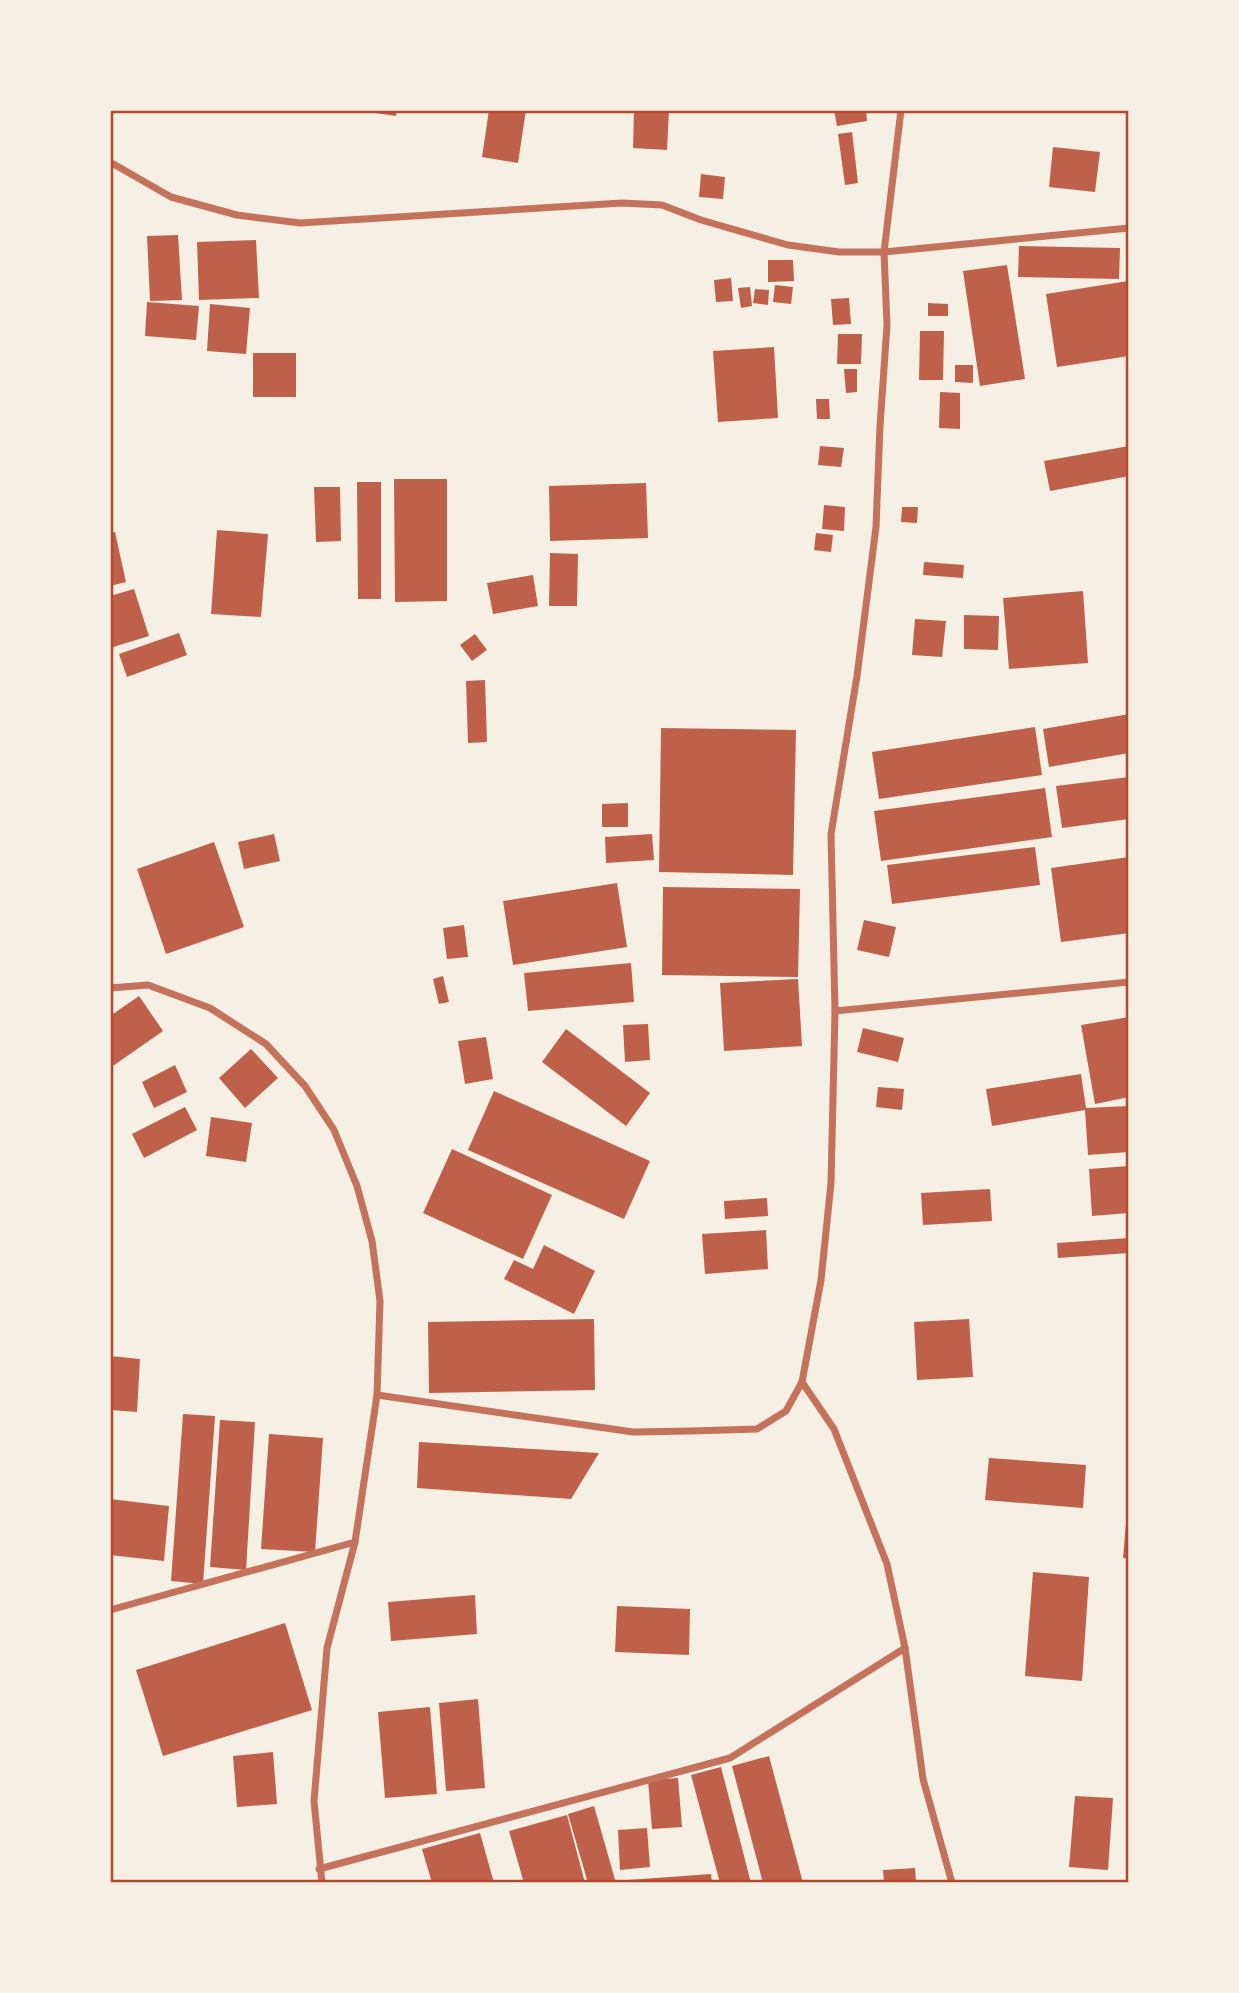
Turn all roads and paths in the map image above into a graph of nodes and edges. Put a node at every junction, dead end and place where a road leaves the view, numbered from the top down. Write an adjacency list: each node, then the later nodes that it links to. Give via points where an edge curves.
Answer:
1 (901, 110): 4 (street)
2 (110, 162): 4 (street, via 172,197 237,215 300,223 622,203 662,205 788,245)
3 (1129, 228): 4 (street)
4 (884, 252): 7 (street, via 887,325 876,527 831,834)
5 (1129, 982): 7 (street)
6 (110, 988): 9 (street, via 148,985 210,1008 266,1044 305,1086 334,1130 357,1186 372,1241 380,1301)
7 (835, 1011): 8 (street, via 831,1183 821,1280)
8 (802, 1382): 9 (street, via 786,1411 757,1429 634,1432); 12 (street, via 834,1429 860,1492 887,1564)
9 (377, 1395): 10 (street)
10 (355, 1542): 11 (street); 13 (street, via 327,1648 314,1801)
11 (110, 1610)
12 (905, 1648): 13 (street, via 730,1758); 15 (street, via 923,1779)
13 (319, 1869): 14 (street)
14 (322, 1883)
15 (953, 1883)

